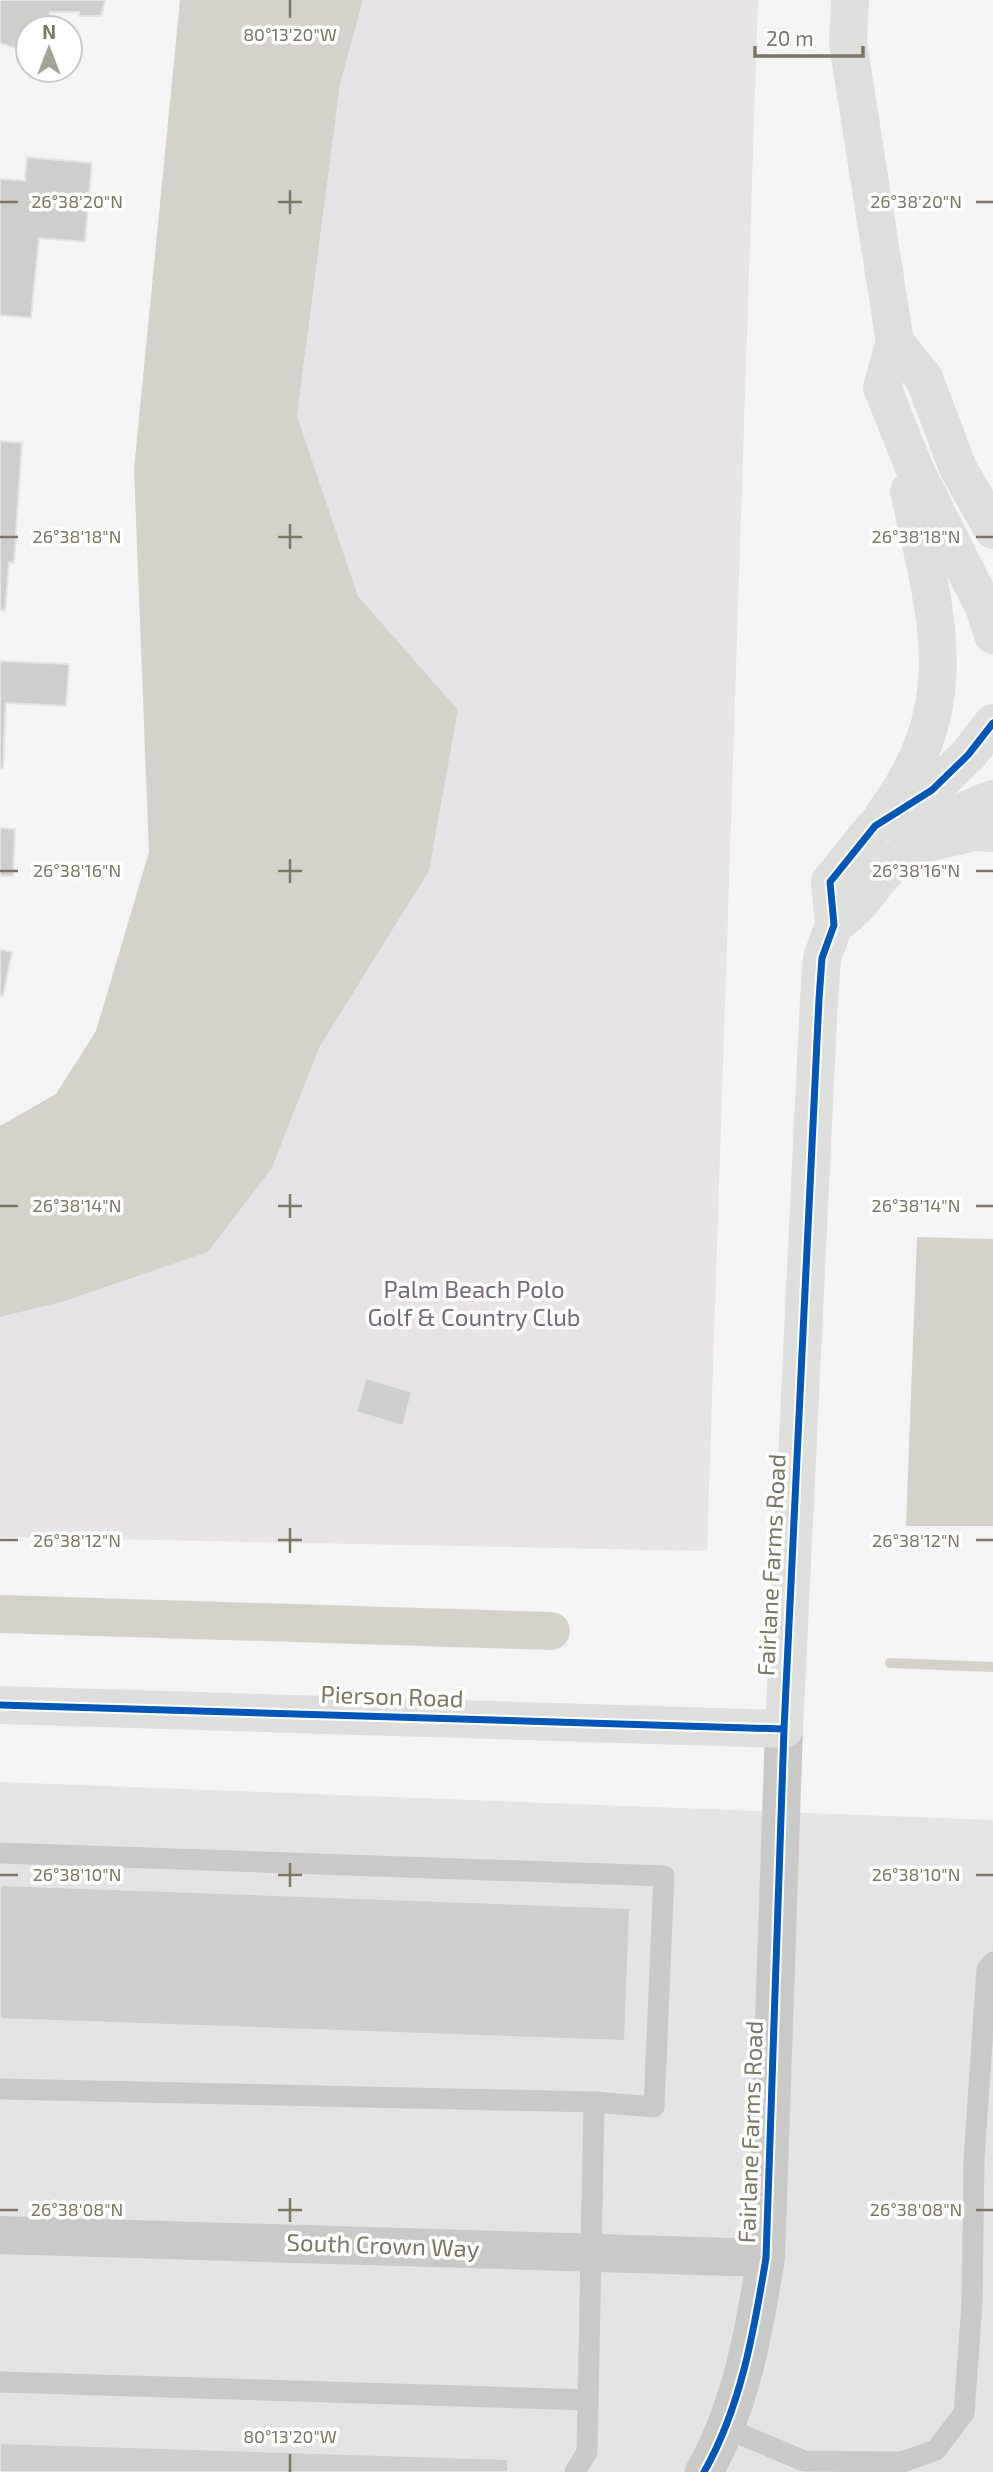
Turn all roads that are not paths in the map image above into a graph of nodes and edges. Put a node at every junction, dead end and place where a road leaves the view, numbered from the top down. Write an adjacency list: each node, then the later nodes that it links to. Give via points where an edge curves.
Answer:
1 (850, 0): 2 (street, via 848,43)
2 (895, 342): 3 (street, via 882,387); 4 (street, via 925,378 958,468)
3 (892, 414): 5 (street); 8 (street, via 940,657 939,688 917,763)
4 (993, 530)
5 (993, 635)
6 (993, 723): 8 (street, Fairlane Farms Road, via 932,790)
7 (993, 799): 10 (street, via 967,808)
8 (875, 826): 11 (street, Fairlane Farms Road, via 830,883)
9 (993, 834): 10 (street, via 975,832)
10 (911, 847): 11 (street, via 858,908)
11 (834, 925): 13 (street, Fairlane Farms Road, via 822,958)
12 (0, 1705): 13 (street, Pierson Road)
13 (784, 1729): 21 (street, Fairlane Farms Road)
14 (0, 1853): 18 (lane, via 664,1876 654,2107)
15 (993, 1962): 16 (lane, via 987,1969)
16 (987, 2052): 25 (lane, via 974,2160 972,2304 964,2413 936,2451 902,2462)
17 (0, 2089): 18 (lane)
18 (594, 2102): 20 (lane)
19 (0, 2235): 20 (street, South Crown Way)
20 (592, 2253): 21 (street, South Crown Way); 23 (lane)
21 (766, 2258): 24 (street, Fairlane Farms Road, via 753,2337)
22 (0, 2382): 23 (lane)
23 (588, 2400): 26 (lane, via 587,2452)
24 (723, 2427): 25 (lane, via 804,2461); 27 (street, Fairlane Farms Road)
25 (861, 2467)
26 (575, 2472)
27 (704, 2472)

